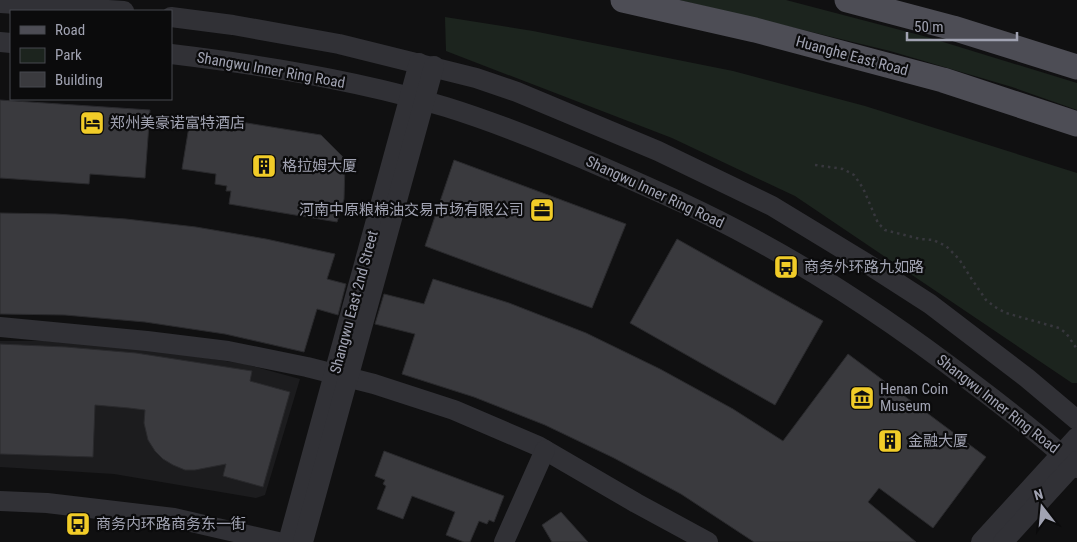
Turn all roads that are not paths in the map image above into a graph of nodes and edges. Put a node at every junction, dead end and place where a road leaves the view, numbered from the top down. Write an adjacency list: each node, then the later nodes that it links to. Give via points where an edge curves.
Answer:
1 (623, 0): 10 (main road, Huanghe East Road, via 755,30 942,80)
2 (846, 0): 8 (main road, via 953,28)
3 (0, 3): 4 (street)
4 (108, 10)
5 (172, 17): 7 (street, via 339,44)
6 (172, 54): 9 (street, Shangwu Inner Ring Road, via 340,80)
7 (427, 64): 9 (street, Shangwu East 2nd Street); 13 (street, via 518,92 658,151 772,206 930,304)
8 (1077, 67)
9 (417, 99): 12 (street, Shangwu East 2nd Street); 16 (street, Shangwu Inner Ring Road, via 503,126 572,154 690,206 754,239 908,334)
10 (1077, 124)
11 (0, 327): 12 (street, via 219,350)
12 (341, 376): 15 (street, via 454,410); 20 (street, Shangwu East 2nd Street); 21 (street, Shangwu East 2nd Street)
13 (1077, 420)
14 (1077, 437): 16 (street)
15 (545, 450): 18 (street); 22 (street)
16 (1072, 462): 23 (street); 24 (street)
17 (0, 501): 19 (street, via 48,503 174,518)
18 (701, 540)
19 (278, 542)
20 (288, 542)
21 (303, 542)
22 (504, 542)
23 (981, 542)
24 (1003, 542)

